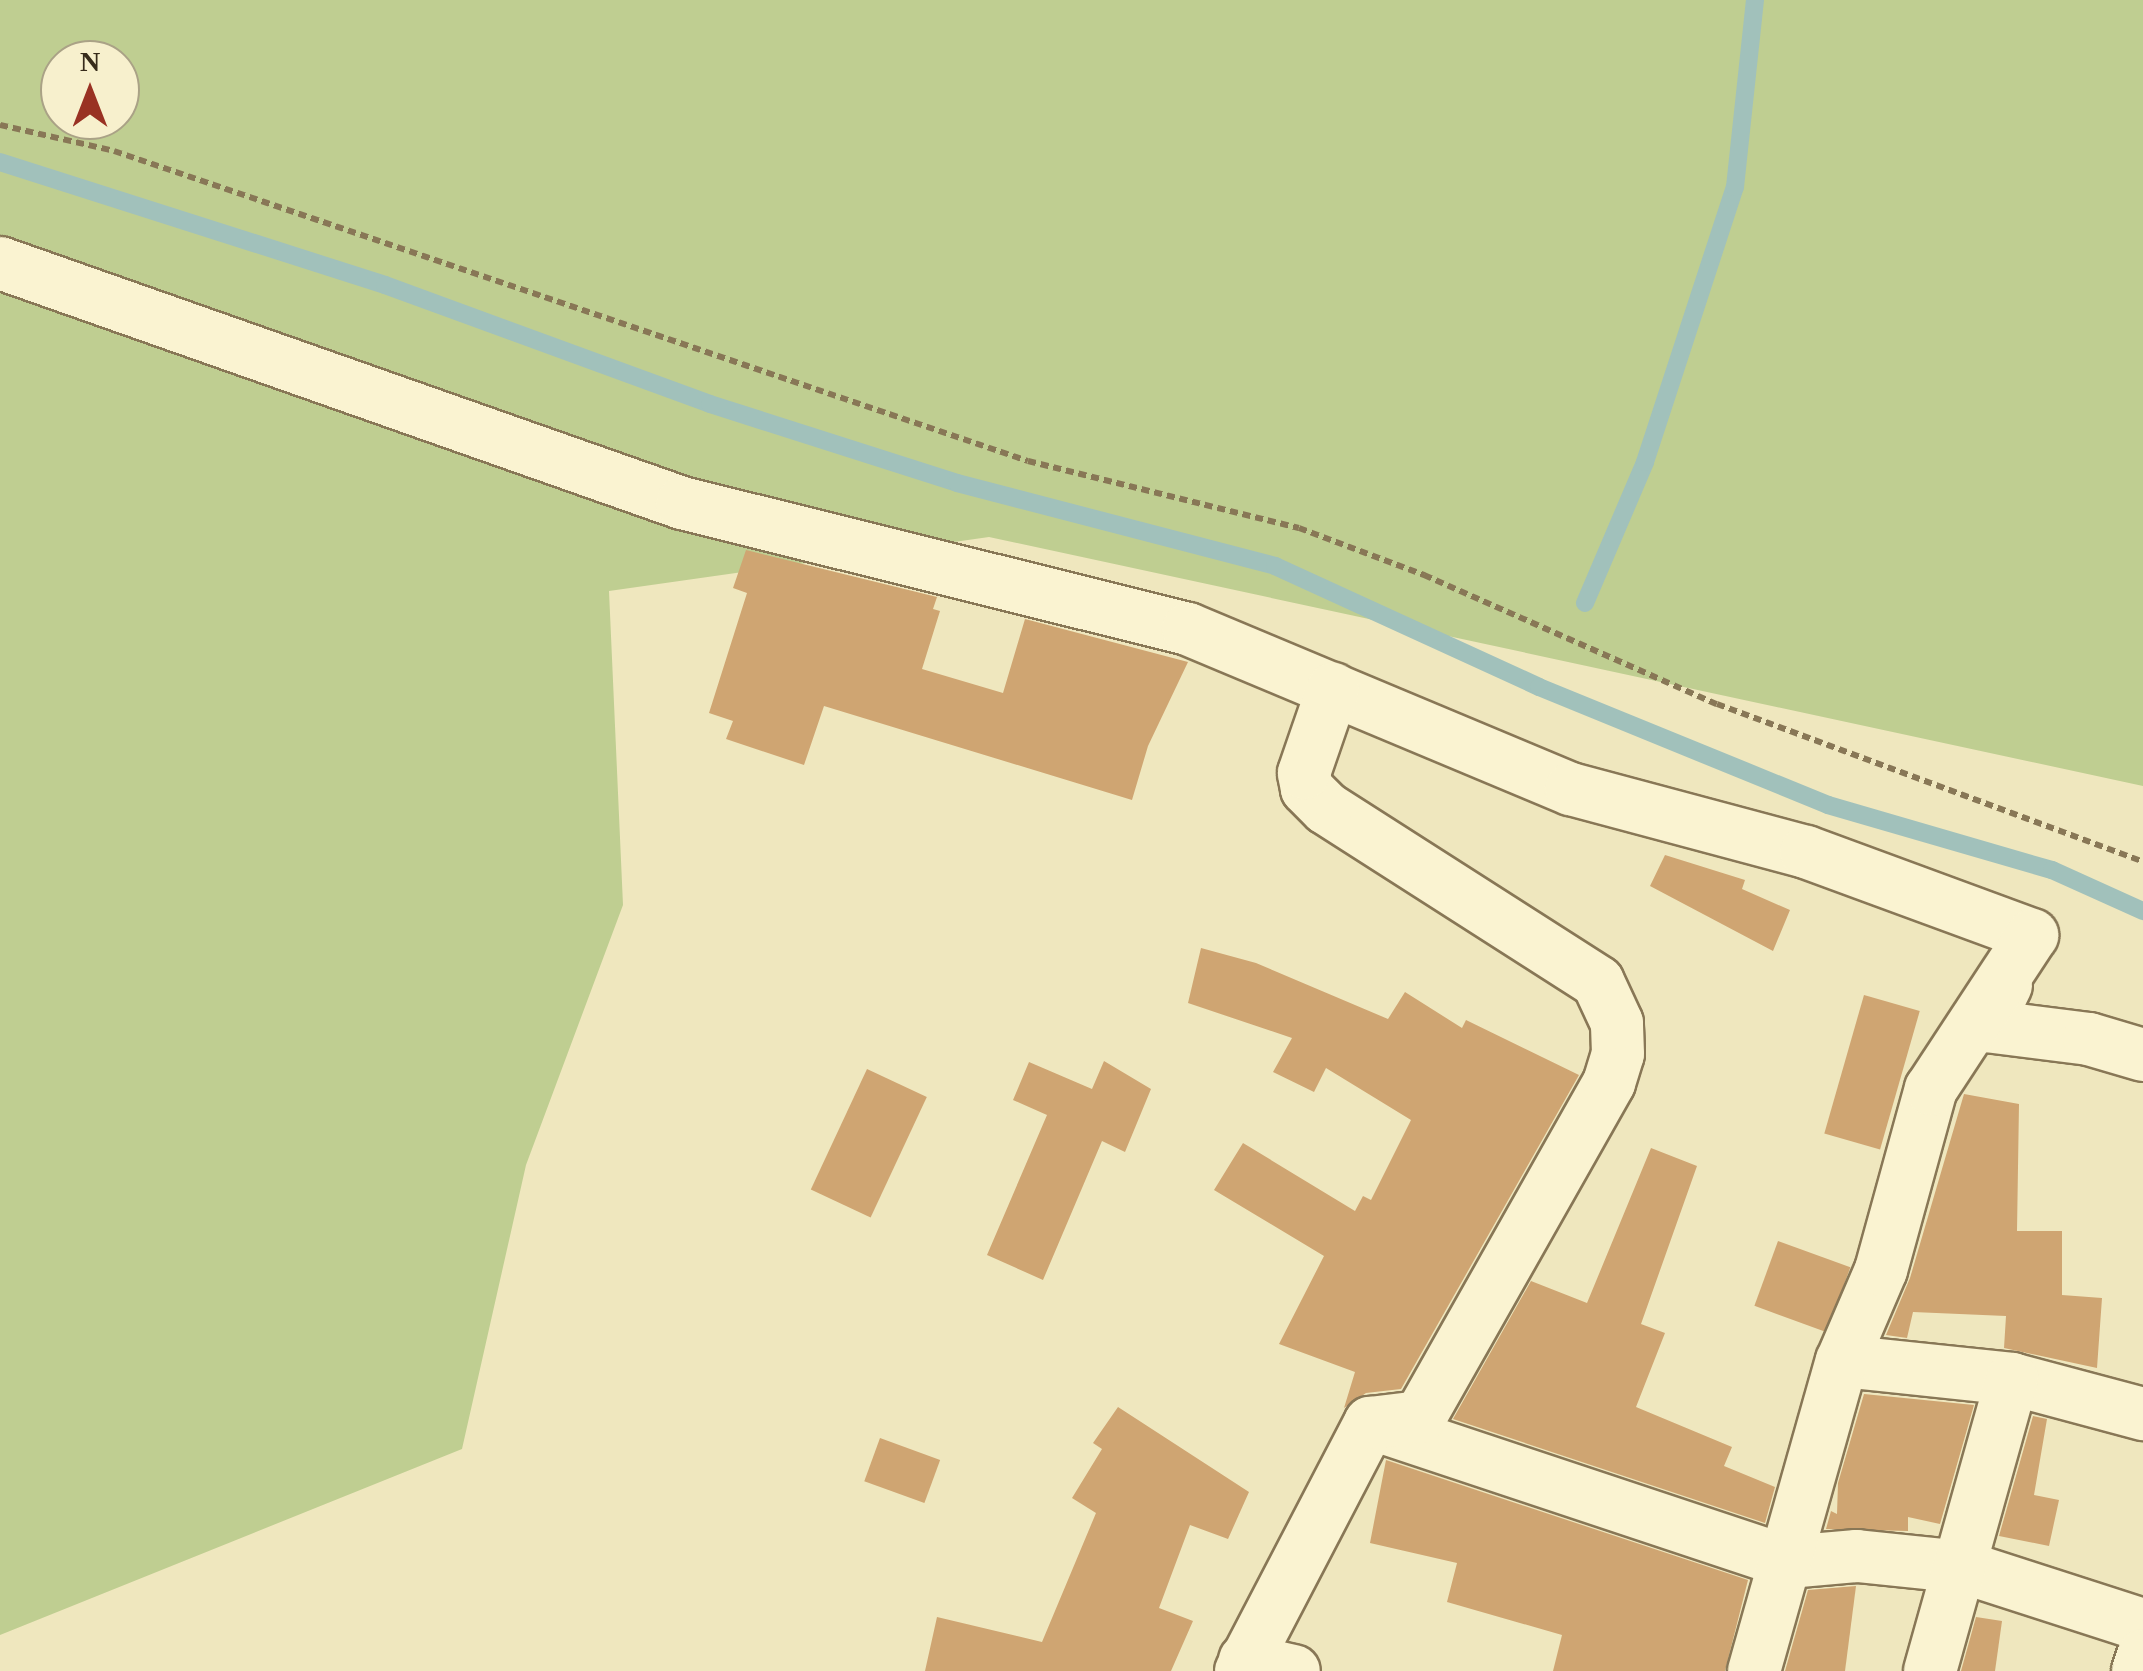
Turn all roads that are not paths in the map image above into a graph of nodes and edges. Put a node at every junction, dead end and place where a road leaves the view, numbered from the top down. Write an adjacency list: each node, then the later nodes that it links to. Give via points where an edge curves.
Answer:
1 (0, 263): 2 (street, via 682,503 1188,628)
2 (1333, 689): 3 (street, via 1571,788 1806,852); 8 (street, via 1304,773 1307,788 1326,808 1598,982 1617,1023 1618,1054 1609,1083 1420,1417)
3 (2032, 935): 4 (street, via 1986,1026 2089,1039); 5 (street, via 1942,1064 1881,1270)
4 (2143, 1055)
5 (1842, 1361): 6 (street); 9 (street)
6 (2012, 1379): 7 (street); 10 (street)
7 (2143, 1414)
8 (1370, 1423): 9 (street); 13 (street)
9 (1788, 1562): 10 (street, via 1857,1556); 14 (street)
10 (1963, 1567): 11 (street); 15 (street)
11 (2143, 1625)
12 (2143, 1656): 16 (street)
13 (1260, 1667)
14 (1754, 1671)
15 (1930, 1671)
16 (2138, 1671)

